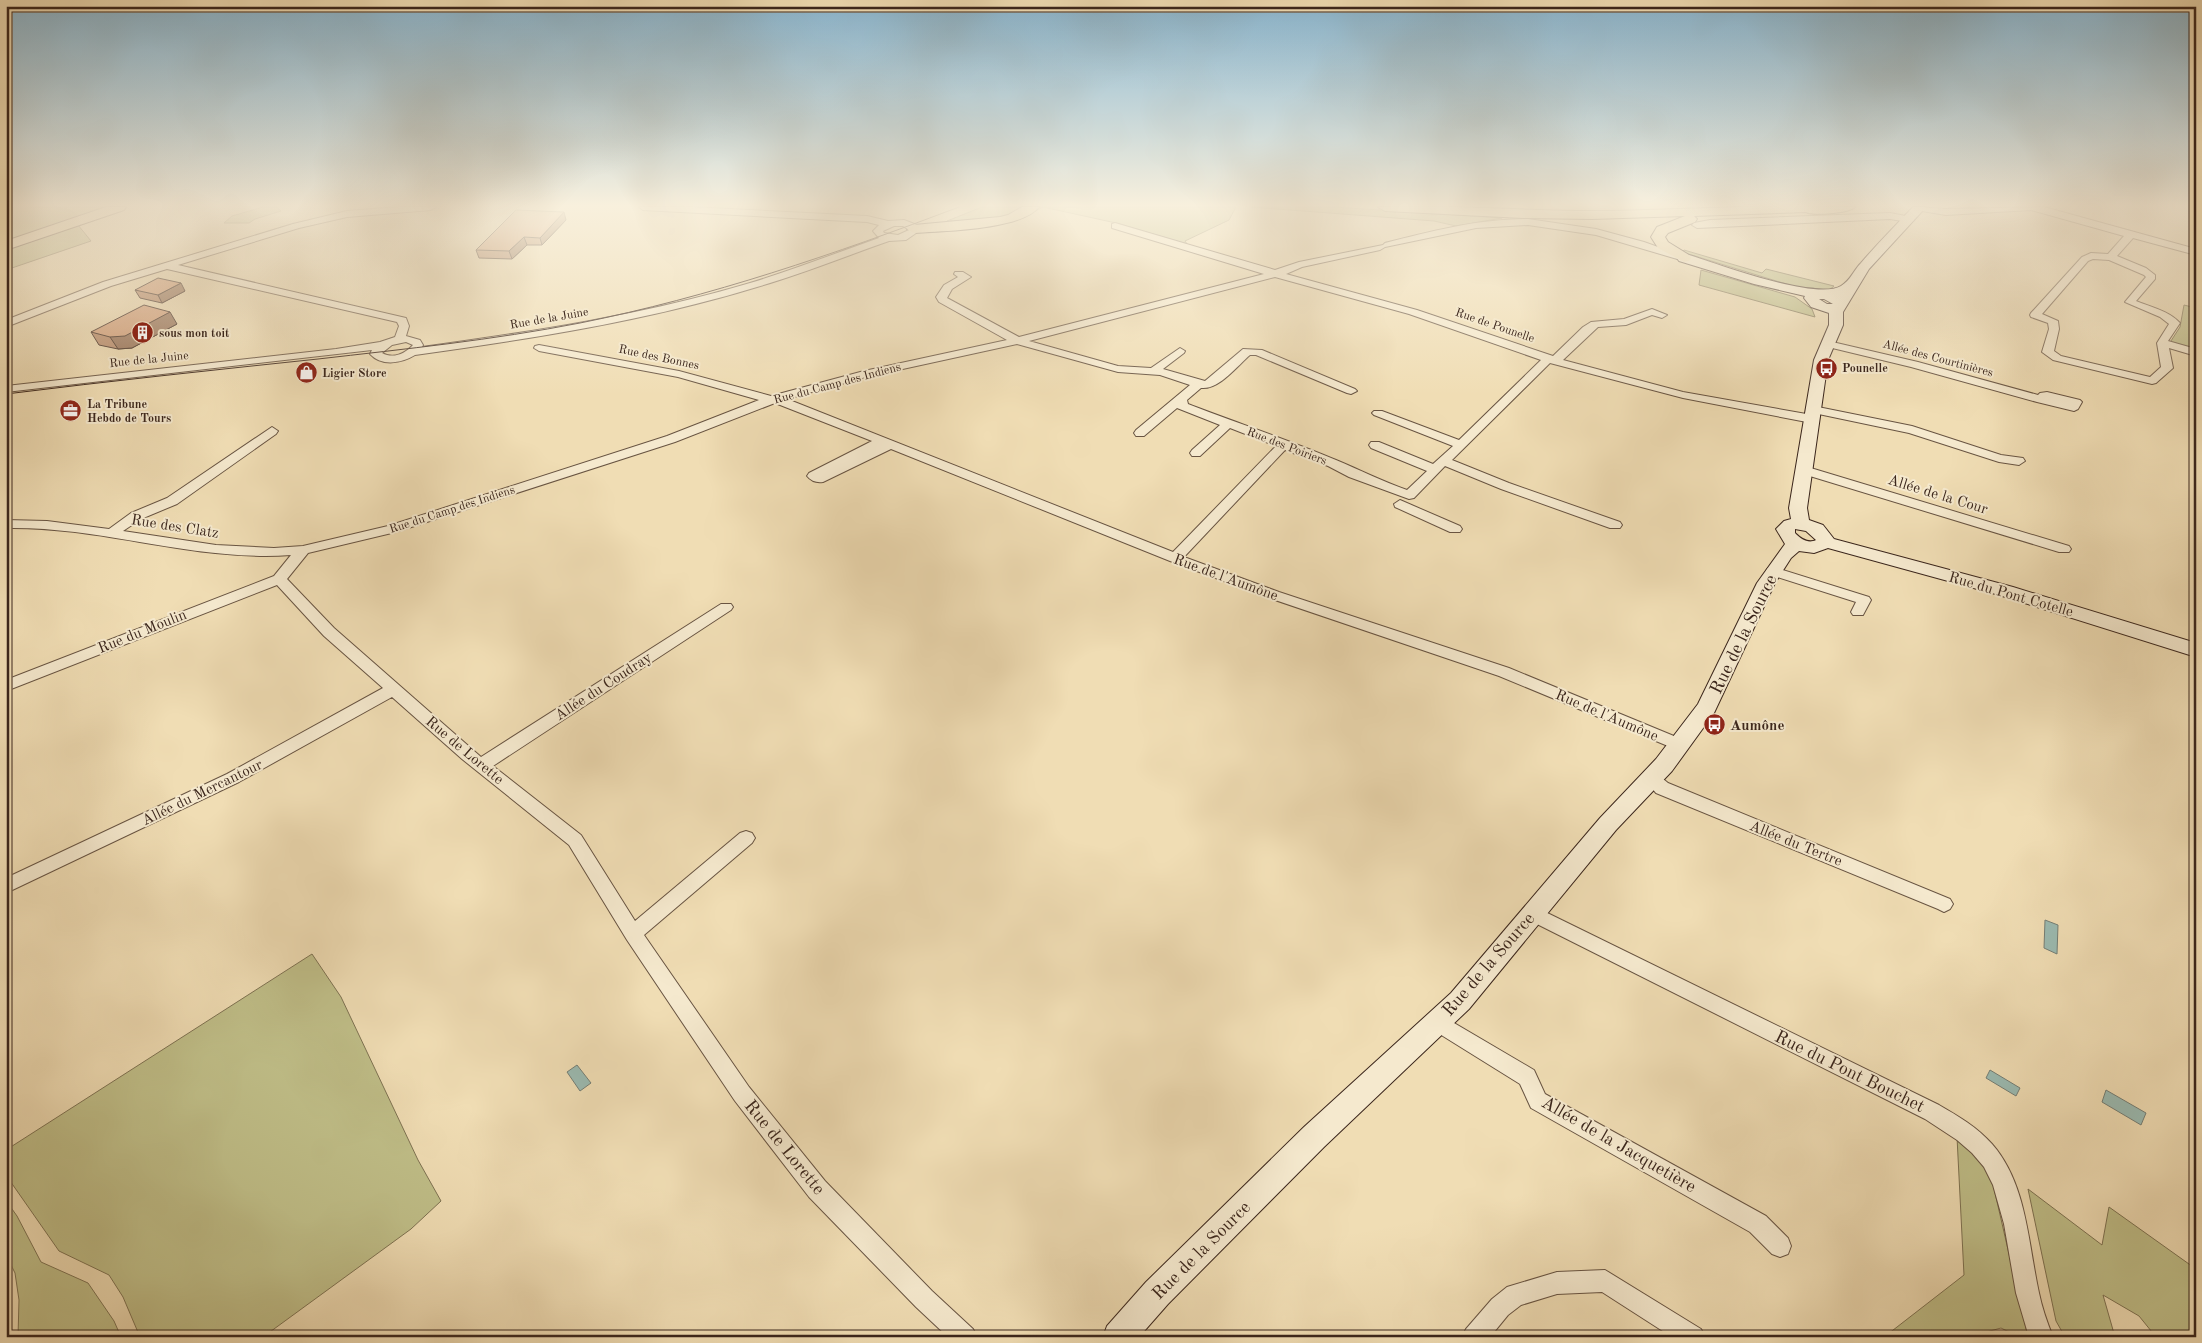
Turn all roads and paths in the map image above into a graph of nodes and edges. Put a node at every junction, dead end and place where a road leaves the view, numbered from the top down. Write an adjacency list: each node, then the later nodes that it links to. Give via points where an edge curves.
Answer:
1 (154, 270): 17 (street, via 107,284)
2 (182, 270): 19 (street, via 402,320 404,326)
3 (770, 270): 23 (street, Rue de la Juine, via 680,296)
4 (798, 270): 23 (street, Rue de la Juine, via 678,305 535,335)
5 (1266, 270): 11 (street, Rue de Pounelle)
6 (1286, 270): 11 (street, Rue du Camp des Indiens)
7 (1724, 270): 14 (main road, Rue du Camp des Indiens)
8 (1862, 270): 13 (main road)
9 (2075, 270): 21 (street, via 2035,315 2053,321 2048,352 2057,358 2152,381 2167,368)
10 (2141, 270): 21 (street, via 2151,277 2130,302 2175,322)
11 (1278, 273): 20 (street, Rue du Camp des Indiens); 28 (street, Rue de Pounelle, via 1413,312)
12 (958, 274): 20 (street, via 966,277 940,297)
13 (1855, 282): 14 (main road); 15 (main road)
14 (1818, 299): 15 (main road, Rue du Camp des Indiens, via 1837,300); 18 (main road, via 1826,313)
15 (1840, 306): 18 (main road)
16 (1662, 315): 28 (street, via 1652,312 1626,322 1595,324)
17 (6, 324)
18 (1830, 338): 36 (street, Allée des Courtinières); 38 (main road, via 1821,360)
19 (400, 340): 22 (street, Rue de la Juine); 23 (street, Rue de la Juine)
20 (1018, 340): 29 (street, via 1118,369); 35 (street, Rue du Camp des Indiens, via 864,374)
21 (2162, 343): 26 (street)
22 (384, 344): 27 (street, via 377,350); 31 (street, Rue de la Juine)
23 (414, 347): 27 (street, Rue de la Juine, via 393,359)
24 (540, 348): 35 (street, Rue des Bonnes, via 679,374)
25 (1180, 351): 29 (street)
26 (2196, 353)
27 (378, 356): 33 (street, Rue de la Juine)
28 (1552, 359): 38 (street, Rue de Pounelle, via 1682,395); 45 (street, via 1495,408)
29 (1154, 371): 30 (street)
30 (1198, 384): 32 (street, via 1212,382 1247,351 1258,352); 34 (street)
31 (6, 389)
32 (1351, 391)
33 (6, 397)
34 (1181, 399): 39 (street, Rue des Poiriers, via 1182,406); 41 (street)
35 (774, 400): 42 (street, Rue de l'Aumône); 59 (street, Rue du Camp des Indiens, via 671,439 428,517 355,539)
36 (2042, 400)
37 (1378, 413): 45 (street)
38 (1812, 415): 47 (street, Rue de Pounelle, via 1912,430 1999,458); 49 (main road)
39 (1228, 424): 43 (street, Rue des Poiriers); 46 (street)
40 (272, 431): 55 (street, via 172,501 136,516)
41 (1140, 433)
42 (888, 443): 42 (street, via 813,476 819,479); 60 (street, Rue de l'Aumône)
43 (1284, 444): 50 (street, Rue des Poiriers, via 1332,463); 60 (street)
44 (1375, 445): 48 (street)
45 (1462, 445): 48 (street)
46 (1196, 453)
47 (2019, 461)
48 (1441, 466): 50 (street); 53 (street)
49 (1804, 470): 52 (main road, via 1798,508); 58 (street, Allée de la Cour)
50 (1401, 504): 54 (street, Rue des Poiriers)
51 (6, 524): 55 (street, Rue des Clatz)
52 (1801, 524): 56 (main road, via 1819,531); 57 (main road, via 1785,529 1787,536)
53 (1615, 525)
54 (1455, 529)
55 (112, 533): 59 (street, Rue des Clatz, via 239,552)
56 (1825, 542): 57 (main road, via 1814,547); 65 (main road, Rue du Pont Cotelle, via 2006,591)
57 (1796, 543): 61 (main road, Rue de la Source)
58 (2064, 549)
59 (302, 550): 62 (street)
60 (1175, 558): 68 (street, Rue de l'Aumône, via 1274,595 1504,672)
61 (1773, 571): 64 (street, via 1864,600); 68 (main road, Rue de la Source, via 1707,708)
62 (279, 579): 66 (street, Rue du Moulin); 67 (street, Rue de Lorette, via 329,632)
63 (726, 607): 69 (street, Allée du Coudray)
64 (1858, 612)
65 (2196, 650)
66 (6, 686)
67 (394, 689): 69 (street, Rue de Lorette); 72 (street, Allée du Mercantour, via 233,778)
68 (1680, 745): 70 (main road, Rue de la Source)
69 (481, 766): 75 (street, Rue de Lorette, via 575,840)
70 (1651, 778): 73 (street, Allée du Tertre, via 1662,788); 74 (main road, Rue de la Source)
71 (746, 838): 75 (street)
72 (6, 886)
73 (1944, 904)
74 (1533, 914): 76 (main road, Rue de la Source, via 1460,1001); 82 (street, Rue du Pont Bouchet, via 1932,1112 1968,1136 1991,1159 2006,1191 2029,1302)
75 (633, 934): 78 (street, Rue de Lorette, via 742,1094 817,1189)
76 (1437, 1022): 77 (street, Allée de la Jacquetière, via 1527,1077 1538,1101 1758,1224); 79 (main road, Rue de la Source, via 1300,1150 1157,1293)
77 (1780, 1246)
78 (965, 1337)
79 (1118, 1337)
80 (1474, 1337): 81 (street, via 1515,1295 1557,1283 1605,1281)
81 (1693, 1337)
82 (2041, 1337)

